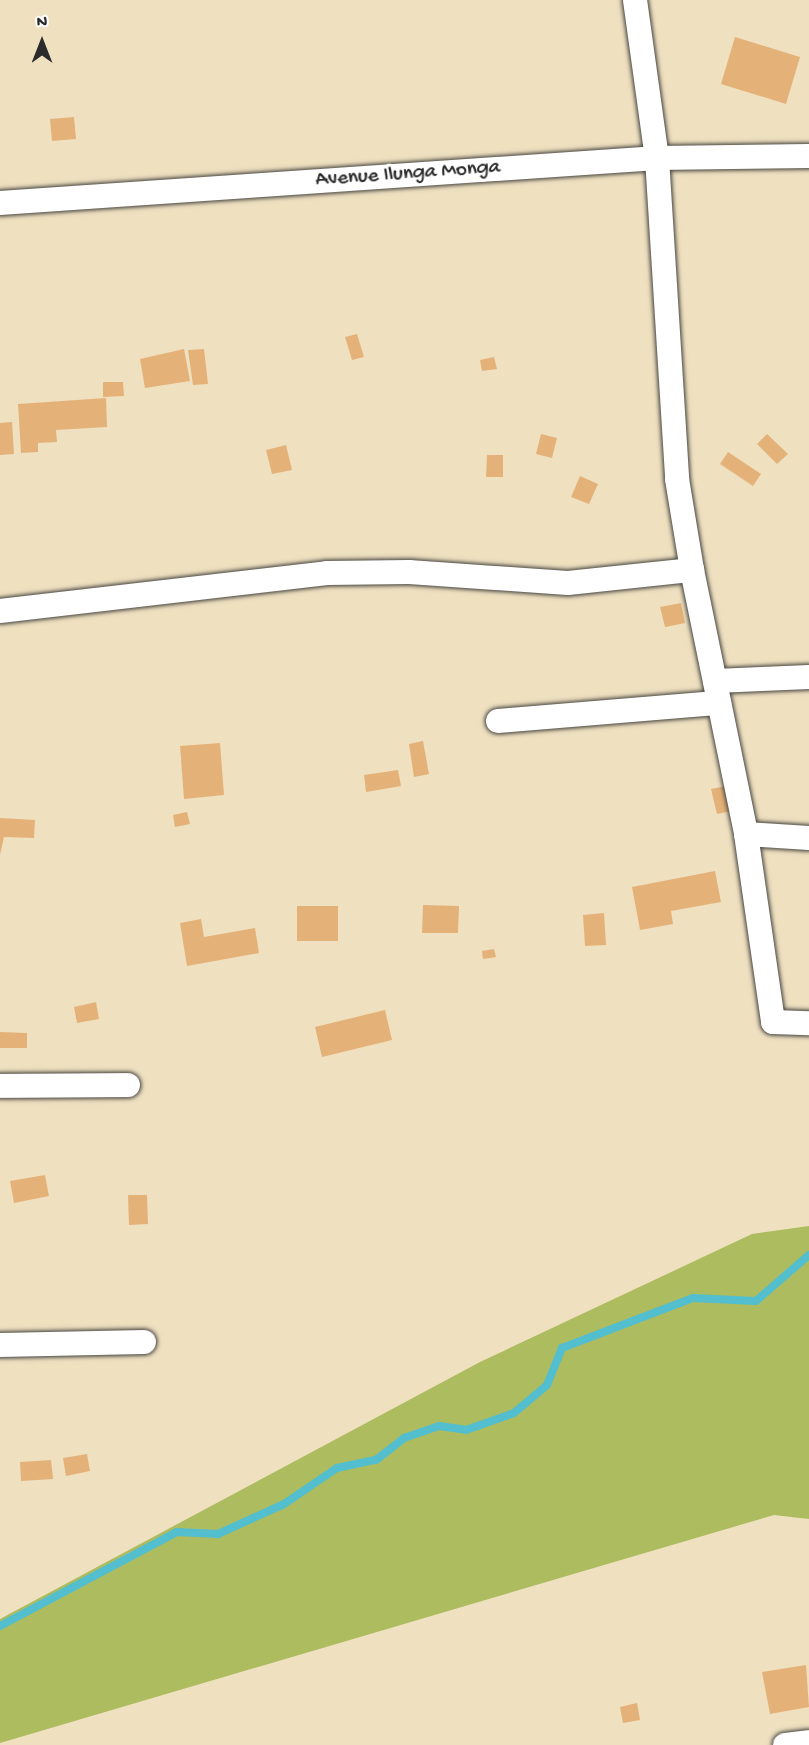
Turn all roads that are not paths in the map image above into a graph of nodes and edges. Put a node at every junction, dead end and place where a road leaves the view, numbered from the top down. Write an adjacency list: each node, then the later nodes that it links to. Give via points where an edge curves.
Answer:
1 (635, 0): 3 (street)
2 (809, 156): 3 (street, Avenue Ilunga Monga)
3 (657, 158): 4 (street, Avenue Ilunga Monga); 5 (street, via 677,479)
4 (0, 203)
5 (692, 570): 6 (street, via 568,583 409,572 327,573); 8 (street)
6 (0, 611)
7 (809, 676): 8 (street)
8 (717, 692): 9 (street); 10 (street)
9 (498, 721)
10 (746, 834): 11 (street); 12 (street, via 773,1022)
11 (809, 838)
12 (809, 1023)
13 (128, 1085): 14 (street)
14 (0, 1086)
15 (144, 1342): 16 (street)
16 (0, 1345)
17 (809, 1742): 18 (street)
18 (785, 1745)

